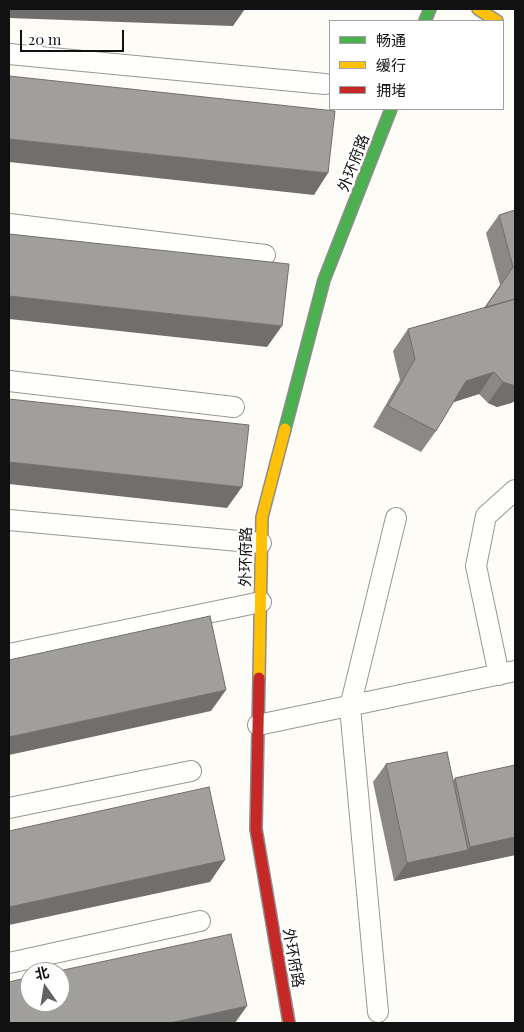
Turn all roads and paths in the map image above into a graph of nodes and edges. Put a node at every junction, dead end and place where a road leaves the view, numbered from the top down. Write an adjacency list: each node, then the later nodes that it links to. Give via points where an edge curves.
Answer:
1 (478, 9): 2 (street)
2 (495, 20)
3 (9, 54): 4 (lane)
4 (324, 84)
5 (391, 110): 13 (street, 外环府路, via 324,280 262,517)
6 (9, 224): 7 (lane)
7 (265, 255)
8 (9, 381): 9 (lane)
9 (234, 407)
10 (515, 490): 16 (lane, via 486,516 476,566)
11 (396, 518): 17 (lane)
12 (9, 520): 13 (lane)
13 (261, 543): 14 (street, 外环府路)
14 (260, 602): 15 (lane); 18 (street, 外环府路)
15 (9, 654)
16 (507, 673): 17 (lane)
17 (350, 707): 18 (lane); 23 (lane)
18 (258, 726): 24 (street, 外环府路, via 256,829)
19 (191, 771): 20 (lane)
20 (9, 808)
21 (200, 921): 22 (lane)
22 (9, 963)
23 (378, 1012)
24 (289, 1023)

